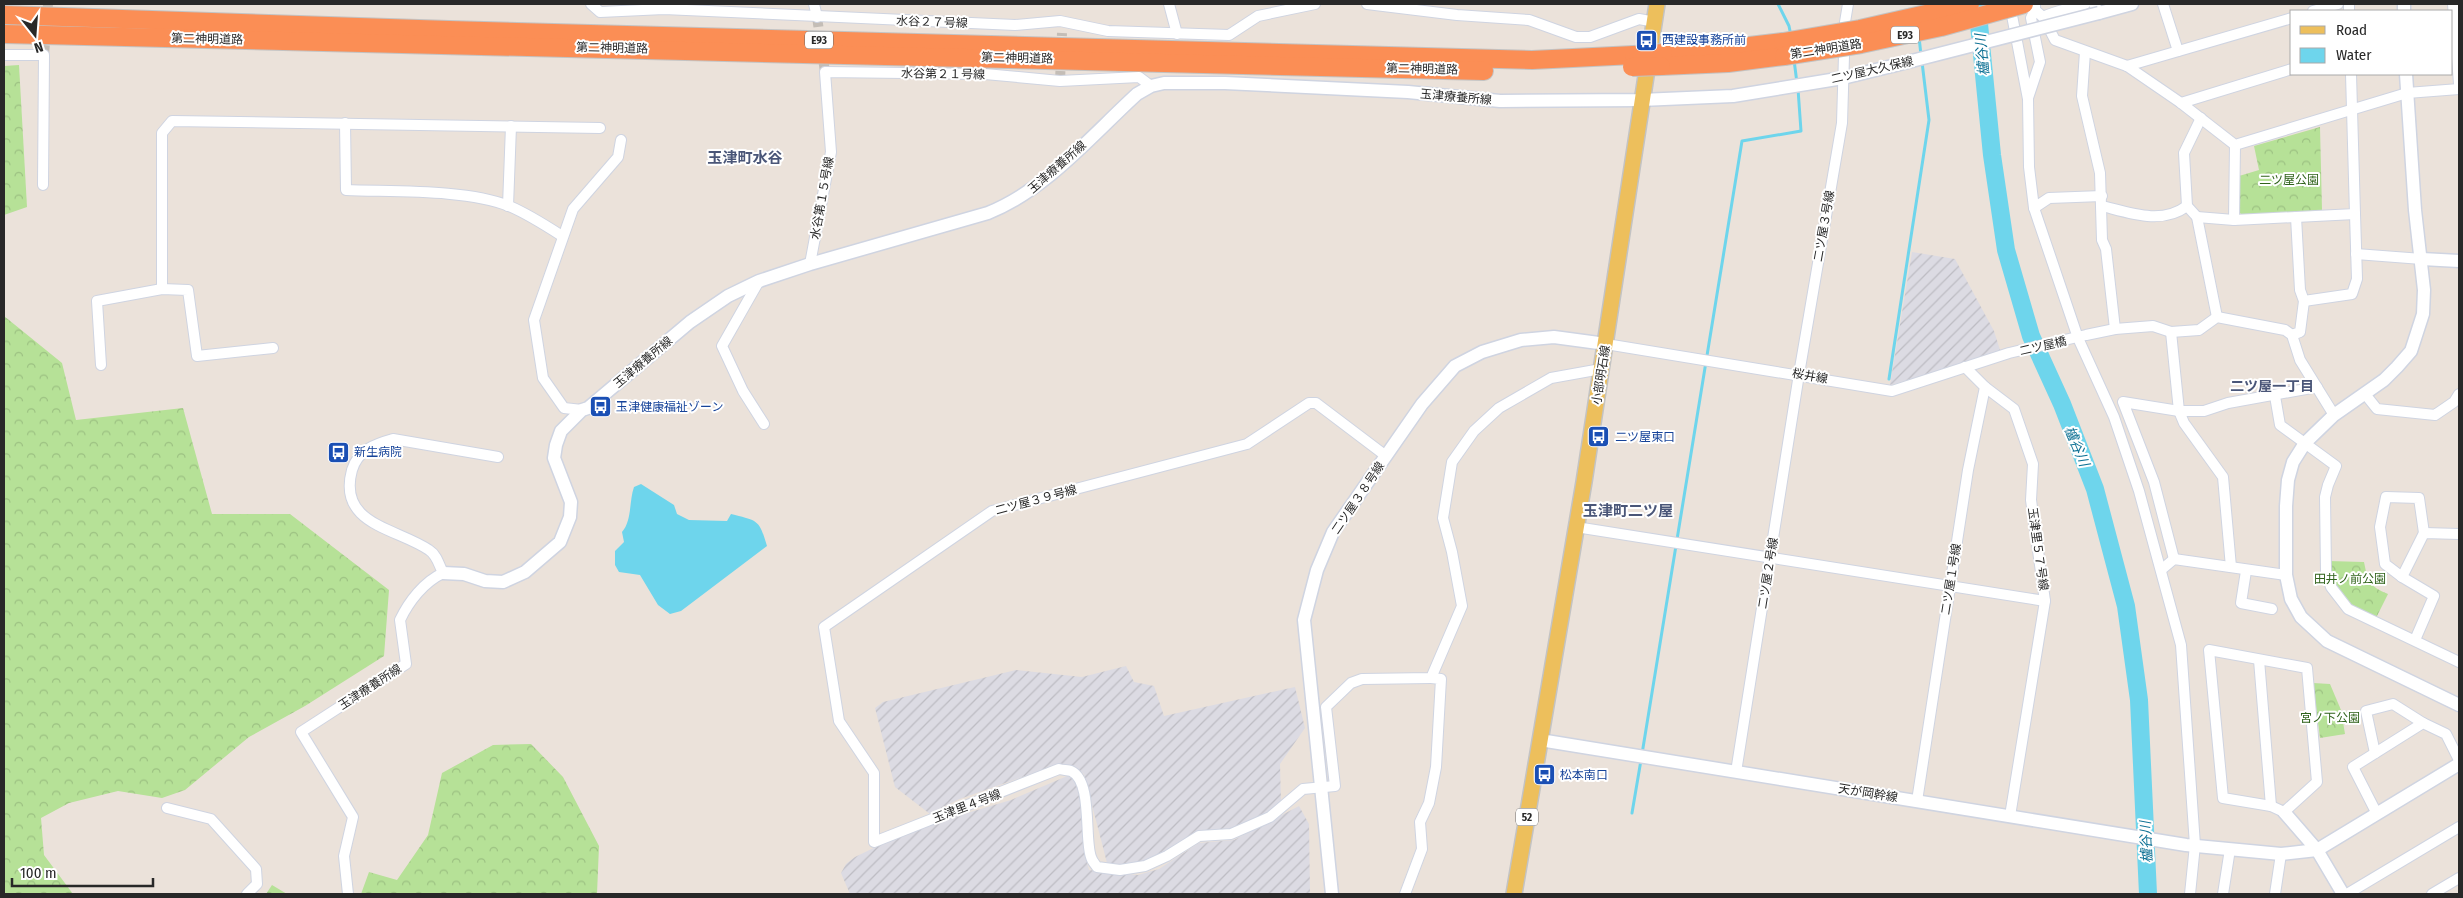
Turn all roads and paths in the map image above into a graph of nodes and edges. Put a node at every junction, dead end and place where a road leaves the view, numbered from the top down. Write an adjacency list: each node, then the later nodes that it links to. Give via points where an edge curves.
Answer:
1 (591, 4): 22 (street, 水谷２７号線, via 600,12 664,8)
2 (814, 4): 22 (street)
3 (1169, 4): 28 (street)
4 (1315, 4): 28 (street, via 1258,16 1229,36)
5 (1367, 4): 16 (street)
6 (1459, 4): 21 (street)
7 (1657, 4): 25 (main road, 小部明石線 / 52)
8 (1848, 4): 40 (street, 二ツ屋３号線)
9 (1970, 4): 30 (highway, 第二神明道路 / E93, bridge)
10 (2010, 4): 46 (street)
11 (2085, 4): 18 (street, via 2056,11)
12 (2132, 4): 17 (street, 二ツ屋大久保線)
13 (2163, 4): 31 (street)
14 (2338, 4): 19 (street)
15 (2453, 4): 26 (street)
16 (1389, 5): 21 (street)
17 (2096, 8): 40 (street, 二ツ屋大久保線, bridge)
18 (2032, 9): 30 (highway, 第二神明道路 / E93, bridge, via 1861,44); 32 (street, via 2055,40); 46 (street, via 2040,62)
19 (2317, 10)
20 (4, 14): 34 (highway, 第二神明道路 / E93, via 459,31)
21 (1457, 15): 25 (street, via 1529,20 1576,37 1590,37 1639,19)
22 (817, 18): 24 (street, 水谷２７号線, via 1015,25)
23 (2290, 19): 31 (street)
24 (1060, 21): 27 (street); 28 (street, via 1108,32)
25 (1655, 22): 47 (main road, 小部明石線 / 52)
26 (2457, 30): 42 (street)
27 (1062, 33)
28 (1177, 34)
29 (4, 35): 34 (highway, 第二神明道路 / E93, via 1533,72)
30 (1783, 49): 34 (highway, 第二神明道路 / E93, bridge, via 1724,49)
31 (2178, 51): 35 (street)
32 (2085, 52): 35 (street); 57 (street, via 2082,96 2100,173)
33 (4, 55): 56 (street, via 44,55)
34 (1633, 61)
35 (2127, 66): 48 (street)
36 (2290, 70): 48 (street)
37 (825, 72): 41 (street, 水谷第２１号線, via 985,74); 69 (street, 水谷第１５号線, via 831,152)
38 (2351, 75): 49 (street)
39 (2406, 75): 45 (street)
40 (1843, 78): 47 (street, 二ツ屋大久保線, via 1733,96); 84 (street, 二ツ屋３号線, via 1842,123)
41 (1060, 81): 43 (street, 玉津療養所線, via 1140,77)
42 (2459, 84)
43 (1151, 86): 47 (street, 玉津療養所線, via 1225,83 1408,92 1500,101); 69 (street, 玉津療養所線, via 1137,94 1044,182 1008,205)
44 (2459, 89): 45 (street)
45 (2407, 93): 49 (street); 67 (street, via 2415,210)
46 (2028, 99): 60 (street)
47 (1641, 100): 78 (main road, 小部明石線 / 52)
48 (2181, 103): 50 (street)
49 (2352, 109): 55 (street); 61 (street)
50 (2201, 118): 55 (street); 59 (street, via 2184,153)
51 (345, 123): 52 (street); 58 (street, via 346,190 469,196); 71 (street, via 172,120 162,134)
52 (511, 126): 53 (street); 58 (street)
53 (600, 128)
54 (621, 140): 65 (street, via 618,156 573,209)
55 (2235, 145): 64 (street)
56 (43, 185)
57 (2102, 202): 59 (street, via 2150,217 2178,214); 60 (street, via 2049,198); 74 (street, via 2102,240 2106,249)
58 (508, 206): 65 (street)
59 (2187, 206): 62 (street)
60 (2034, 208): 77 (street)
61 (2355, 214): 63 (street); 66 (street)
62 (2197, 217): 64 (street); 73 (street)
63 (2296, 217): 64 (street); 72 (street, via 2300,290)
64 (2234, 220)
65 (562, 236): 90 (street, via 534,320 543,378 564,408)
66 (2356, 254): 67 (street); 72 (street, via 2357,280 2352,294)
67 (2422, 259): 68 (street); 87 (street, via 2423,314 2414,344 2397,367)
68 (2459, 261)
69 (810, 264): 70 (street, 玉津療養所線)
70 (759, 281): 90 (street, 玉津療養所線, via 728,296 690,322); 93 (street, via 722,346 743,391)
71 (162, 289): 79 (street, via 188,290 197,356); 81 (street, via 97,301)
72 (2304, 301): 76 (street, via 2300,332)
73 (2217, 317): 75 (street, 二ツ屋橋, via 2199,330); 76 (street, via 2285,330)
74 (2116, 329): 75 (street, 二ツ屋橋, via 2152,326); 77 (street, 二ツ屋橋)
75 (2171, 332): 91 (street)
76 (2292, 335): 86 (street, via 2300,360)
77 (2074, 338): 80 (street, 二ツ屋橋); 103 (street, via 2114,416)
78 (1606, 344): 83 (main road, 小部明石線 / 52); 84 (street, 桜井線); 95 (street, 二ツ屋３８号線, via 1554,337 1521,340 1482,352 1455,366 1422,404)
79 (273, 348)
80 (2009, 353): 82 (street, 桜井線)
81 (101, 364)
82 (1965, 366): 84 (street, 桜井線, via 1892,391); 85 (street)
83 (1601, 369): 97 (main road, 小部明石線 / 52); 114 (street, via 1551,378 1499,408 1474,431 1452,462 1442,518 1462,606)
84 (1799, 374): 100 (street, 二ツ屋２号線)
85 (1985, 387): 108 (street, 二ツ屋１号線); 109 (street, 玉津里５７号線, via 2014,409 2033,464 2031,500)
86 (2317, 388): 89 (street); 92 (street)
87 (2365, 394): 88 (street, via 2376,409 2435,415 2454,402); 92 (street)
88 (2459, 394)
89 (2275, 396): 91 (street, via 2228,403 2204,411); 94 (street, via 2280,425)
90 (582, 410): 105 (street, 玉津療養所線, via 561,431 556,445 554,458 571,502 570,517 560,542 525,572 503,582)
91 (2179, 411): 101 (street, via 2123,402 2154,482); 102 (street, via 2223,477)
92 (2334, 415): 94 (street)
93 (764, 424)
94 (2305, 442): 106 (street, via 2293,462 2288,480); 111 (street, via 2336,466 2325,497 2326,572 2331,587 2348,609)
95 (1386, 456): 122 (street, 二ツ屋３８号線, via 1333,532 1317,570 1304,620); 130 (street, 二ツ屋３９号線, via 1316,403 1309,403 1248,444 992,511 824,627 839,721 874,773)
96 (498, 457): 105 (street, via 393,439 378,443 358,456 349,483 358,512 385,530 429,550)
97 (1576, 527): 100 (street); 117 (main road, 小部明石線 / 52)
98 (2424, 533): 99 (street); 107 (street); 107 (street, via 2419,498 2386,497 2380,527 2385,564)
99 (2459, 534)
100 (1770, 557): 108 (street); 121 (street, 二ツ屋２号線)
101 (2174, 559): 102 (street); 103 (street)
102 (2231, 566): 104 (street)
103 (2161, 570): 131 (street, via 2181,645)
104 (2246, 570): 106 (street); 110 (street, via 2242,603)
105 (443, 573): 137 (street, 玉津療養所線, via 432,578 417,594 400,620 406,664 302,732 353,817 344,856)
106 (2286, 575): 115 (street, via 2301,617 2327,640)
107 (2402, 577): 111 (street, via 2434,596)
108 (1950, 586): 109 (street); 123 (street, 二ツ屋１号線)
109 (2045, 601): 128 (street, 玉津里５７号線)
110 (2272, 609)
111 (2415, 640): 112 (street)
112 (2459, 659)
113 (2259, 660): 124 (street); 124 (street, via 2209,650 2224,798); 126 (street, via 2307,668 2317,782)
114 (1431, 678): 122 (street, via 1362,679 1337,694 1326,707 1334,786); 139 (street, via 1441,679 1436,767 1429,803 1420,822 1422,849)
115 (2459, 705)
116 (2423, 723): 118 (street); 118 (street, via 2393,704 2366,711); 119 (street, via 2446,734)
117 (1540, 740): 121 (street, 天が岡幹線); 140 (main road, 小部明石線 / 52)
118 (2375, 753): 127 (street, via 2353,767)
119 (2459, 760)
120 (2459, 764): 127 (street)
121 (1736, 772): 123 (street, 天が岡幹線)
122 (1321, 787): 130 (street, 玉津里４号線, via 1303,789 1270,816 1231,834 1199,836 1145,866 1120,870 1097,867 1090,856 1087,804 1081,786 1071,771 1059,769); 138 (street, 二ツ屋３８号線)
123 (1917, 801): 128 (street, 天が岡幹線)
124 (2271, 806): 126 (street)
125 (167, 808): 136 (street, via 211,819 256,869 257,884)
126 (2284, 812): 133 (street)
127 (2377, 814): 133 (street)
128 (2010, 816): 131 (street, 天が岡幹線)
129 (2459, 827): 144 (street)
130 (874, 842)
131 (2190, 845): 132 (street, 天が岡幹線); 141 (street)
132 (2230, 849): 134 (street, 天が岡幹線); 142 (street)
133 (2317, 850): 134 (street, 天が岡幹線); 144 (street)
134 (2281, 854): 143 (street)
135 (2459, 878): 145 (street)
136 (247, 894)
137 (348, 894)
138 (1332, 894)
139 (1405, 894)
140 (1514, 894)
141 (2190, 894)
142 (2223, 894)
143 (2275, 894)
144 (2345, 894)
145 (2432, 894)

